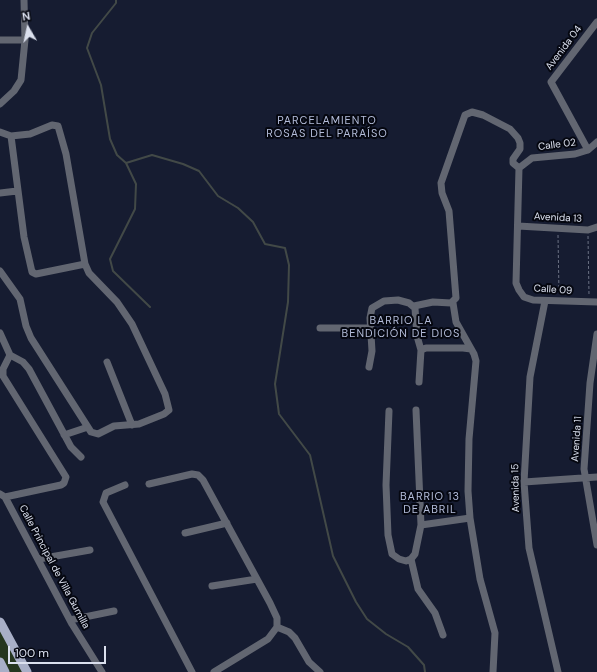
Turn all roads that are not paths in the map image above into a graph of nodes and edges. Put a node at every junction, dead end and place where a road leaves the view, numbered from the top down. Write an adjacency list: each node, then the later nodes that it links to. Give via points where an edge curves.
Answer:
1 (24, 0): 4 (street)
2 (597, 22): 9 (street, Avenida 04, via 551,82)
3 (0, 40): 4 (street)
4 (24, 40): 5 (street, via 19,86)
5 (0, 104)
6 (0, 132): 7 (street)
7 (12, 136): 11 (street); 15 (street, via 30,134 52,125 59,128)
8 (597, 142): 9 (street, Calle 02)
9 (588, 150): 10 (street, Calle 02, via 532,158)
10 (519, 168): 13 (street); 19 (street, via 513,159 520,149 520,143 510,130 483,115 472,112 465,115 442,183 451,232 456,296)
11 (17, 191): 12 (street); 15 (street, via 32,272 36,274)
12 (0, 193)
13 (518, 226): 14 (street, Avenida 13, via 588,230); 17 (street, Calle 09, via 516,283 524,296)
14 (597, 227)
15 (85, 264): 34 (street, via 89,273 132,324 169,406 169,410 164,414)
16 (0, 271): 35 (street, via 20,299 31,338)
17 (544, 301): 18 (street, Calle 09); 40 (street, Avenida 15, via 530,377)
18 (597, 302)
19 (453, 303): 20 (street, via 433,302); 25 (street, via 456,322)
20 (414, 306): 22 (street, via 410,302 398,300 378,303 371,311); 26 (street)
21 (320, 328): 22 (street)
22 (371, 328): 29 (street, via 372,351)
23 (0, 333): 27 (street)
24 (597, 334): 38 (street, Avenida 11, via 590,383 584,468)
25 (471, 349): 26 (street); 44 (street, via 476,361 469,439)
26 (421, 350): 31 (street)
27 (10, 355): 30 (street); 36 (street, via 23,362 29,369)
28 (107, 362): 34 (street)
29 (369, 367)
30 (1, 373): 43 (street, via 66,479 61,485)
31 (419, 382)
32 (416, 410): 46 (street)
33 (389, 411): 51 (street, via 386,508 390,549 396,558 404,561)
34 (132, 425): 35 (street, via 114,426 96,434)
35 (88, 427): 36 (street)
36 (64, 435): 37 (street)
37 (81, 457)
38 (586, 477): 39 (street); 40 (street); 48 (street, Avenida 11)
39 (597, 477)
40 (524, 482): 67 (street, Avenida 15, via 529,548)
41 (150, 484): 45 (street, via 192,474 198,476 203,480)
42 (125, 485): 63 (street, via 106,493 103,502)
43 (2, 496): 50 (street, Calle Principal de Villa Gumilla)
44 (470, 518): 46 (street); 66 (street, via 480,579 495,633)
45 (227, 523): 47 (street); 52 (street)
46 (421, 525): 51 (street, via 415,554)
47 (185, 533)
48 (597, 545)
49 (90, 550): 50 (street)
50 (39, 559): 55 (street, Calle Principal de Villa Gumilla)
51 (411, 559): 58 (street, via 418,589 435,613)
52 (257, 579): 53 (street); 57 (street, via 275,613)
53 (212, 586)
54 (114, 611): 55 (street)
55 (70, 620): 62 (street, Calle Principal de Villa Gumilla)
56 (0, 622): 61 (main road)
57 (278, 627): 64 (street, via 268,639); 65 (street, via 295,638 309,662)
58 (443, 634)
59 (0, 662): 60 (main road)
60 (5, 672)
61 (27, 672)
62 (102, 672)
63 (192, 672)
64 (214, 672)
65 (320, 672)
66 (493, 672)
67 (558, 672)

